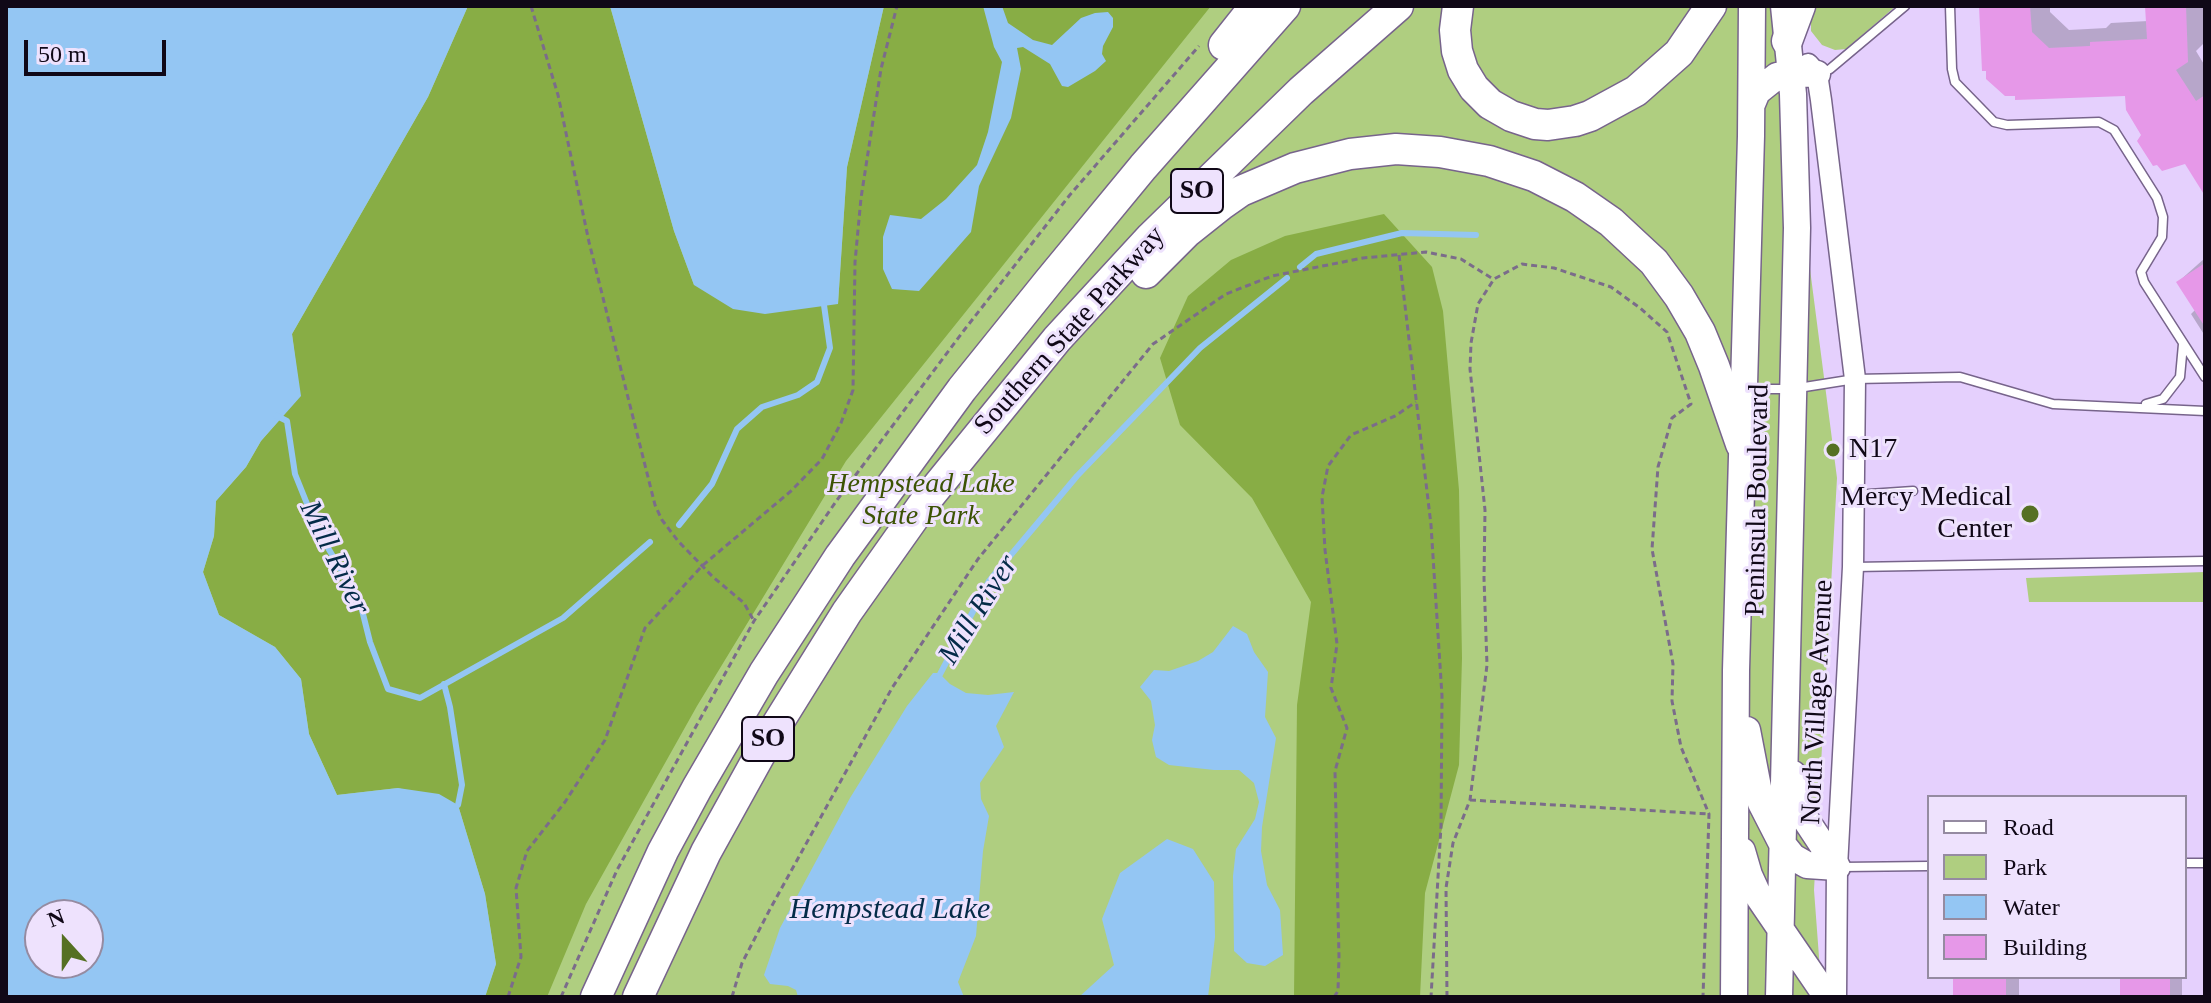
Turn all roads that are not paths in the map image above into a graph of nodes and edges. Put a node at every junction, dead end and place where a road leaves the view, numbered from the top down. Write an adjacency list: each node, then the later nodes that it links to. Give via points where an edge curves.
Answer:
1 (1255, 6): 15 (highway, via 1121,163)
2 (1285, 6): 15 (highway, Southern State Parkway / SO)
3 (1398, 6): 21 (highway, Southern State Parkway / SO, via 1200,188)
4 (1458, 6): 5 (highway, via 1457,51 1474,88 1511,116 1548,125 1590,116 1636,91 1679,53)
5 (1711, 6)
6 (1752, 6): 14 (main road, Peninsula Boulevard)
7 (1784, 6): 11 (main road, Peninsula Boulevard)
8 (1800, 6): 11 (highway)
9 (1905, 6): 13 (lane)
10 (1950, 6): 16 (lane, via 1955,82 1994,122 2099,122 2114,130 2157,198 2162,237 2141,272)
11 (1787, 41): 12 (main road, Peninsula Boulevard); 13 (street)
12 (1791, 73): 13 (main road); 14 (main road, via 1770,80); 20 (main road, Peninsula Boulevard, via 1797,228)
13 (1817, 74): 18 (street, North Village Avenue)
14 (1752, 104): 19 (main road, Peninsula Boulevard)
15 (1049, 281): 36 (highway, Southern State Parkway / SO, via 896,477 793,625 663,851)
16 (2183, 342): 17 (lane); 22 (lane, via 2180,377 2163,399)
17 (2205, 377)
18 (1855, 379): 20 (lane); 22 (lane, via 1960,377 2053,404); 26 (street, North Village Avenue)
19 (1733, 389): 20 (lane); 21 (highway, via 1679,296 1641,248 1602,215 1514,168 1464,155 1396,149 1311,163 1241,191 1187,232 1095,329); 24 (highway)
20 (1792, 389): 30 (main road, Peninsula Boulevard)
21 (1013, 391): 37 (highway, Southern State Parkway / SO, via 902,533 809,671 706,852)
22 (2137, 406): 23 (lane)
23 (2205, 411)
24 (1741, 444): 29 (main road, Peninsula Boulevard)
25 (1913, 491): 26 (lane)
26 (1854, 495): 28 (street, North Village Avenue)
27 (2205, 561): 28 (lane)
28 (1853, 567): 34 (street, North Village Avenue)
29 (1736, 670): 31 (main road, Peninsula Boulevard); 32 (main road, via 1758,789)
30 (1785, 680): 32 (main road, Peninsula Boulevard); 34 (main road, via 1797,801)
31 (1722, 817): 35 (main road); 38 (main road, Peninsula Boulevard)
32 (1781, 842): 34 (main road, via 1807,865); 35 (main road, Peninsula Boulevard)
33 (1927, 866): 34 (lane)
34 (1837, 867): 41 (street, North Village Avenue)
35 (1779, 929): 39 (main road, Peninsula Boulevard); 40 (main road)
36 (596, 997)
37 (638, 997)
38 (1734, 997)
39 (1779, 997)
40 (1827, 997)
41 (1836, 997)

